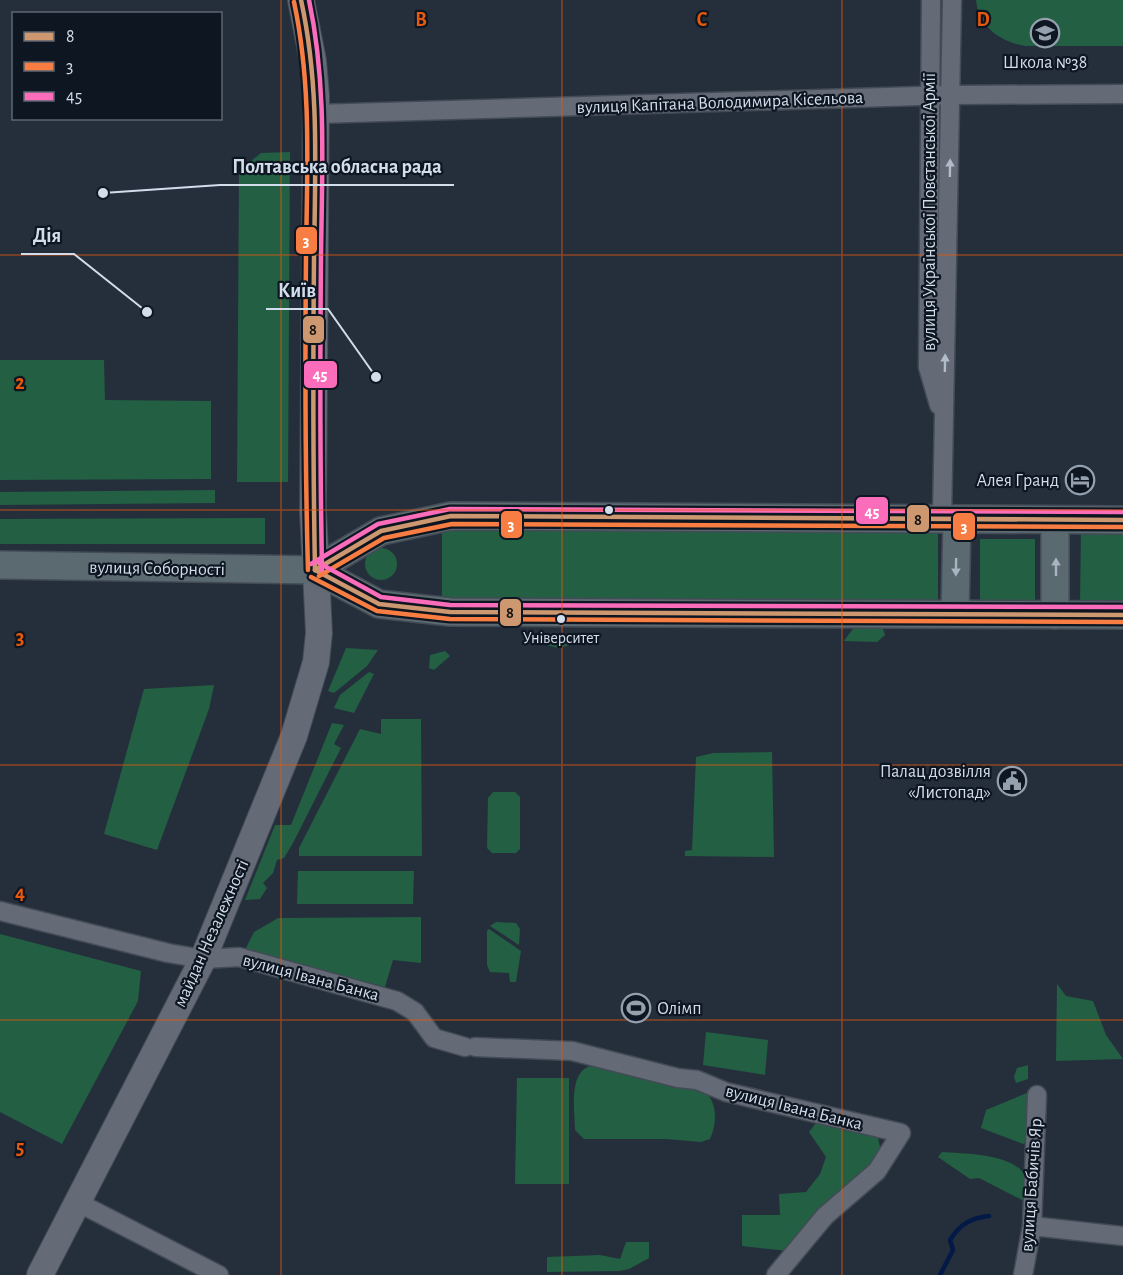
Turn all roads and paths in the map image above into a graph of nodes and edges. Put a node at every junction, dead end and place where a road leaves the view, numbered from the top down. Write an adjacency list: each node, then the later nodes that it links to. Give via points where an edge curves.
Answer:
1 (301, 0): 7 (main road, майдан Незалежності, via 313,61)
2 (931, 0): 5 (street, вулиця Української Повстанської Армії)
3 (952, 0): 6 (street, вулиця Української Повстанської Армії)
4 (1123, 94): 6 (street, вулиця Капітана Володимира Кісельова)
5 (930, 96): 6 (street, вулиця Капітана Володимира Кісельова); 7 (street, вулиця Капітана Володимира Кісельова); 8 (street, вулиця Української Повстанської Армії, via 928,367)
6 (952, 96): 8 (street, вулиця Української Повстанської Армії, one-way to 6)
7 (316, 114): 13 (main road, майдан Незалежності)
8 (944, 421): 9 (street, вулиця Української Повстанської Армії)
9 (949, 519): 10 (main road); 13 (main road, via 451,516 381,531); 14 (main road, one-way to 14)
10 (1055, 520): 11 (main road); 15 (main road, one-way to 10)
11 (1123, 520)
12 (0, 565): 13 (main road, вулиця Соборності)
13 (315, 570): 14 (main road, вулиця Соборності, via 379,604 450,612); 18 (main road, майдан Незалежності, via 319,633 316,662 294,736)
14 (955, 614): 15 (main road, вулиця Соборності)
15 (1055, 615): 16 (main road, вулиця Соборності)
16 (1123, 615)
17 (0, 911): 18 (street, вулиця Івана Банка)
18 (203, 959): 20 (main road, майдан Незалежності); 25 (street, вулиця Івана Банка, via 239,957 396,1000 415,1012 434,1038 470,1047 572,1051 901,1133 877,1171 825,1216)
19 (1037, 1095): 21 (street, вулиця Бабичів Яр)
20 (79, 1203): 23 (main road, майдан Незалежності); 24 (street)
21 (1032, 1226): 22 (street); 26 (street, вулиця Бабичів Яр)
22 (1123, 1236)
23 (40, 1275)
24 (219, 1275)
25 (776, 1275)
26 (1023, 1275)

